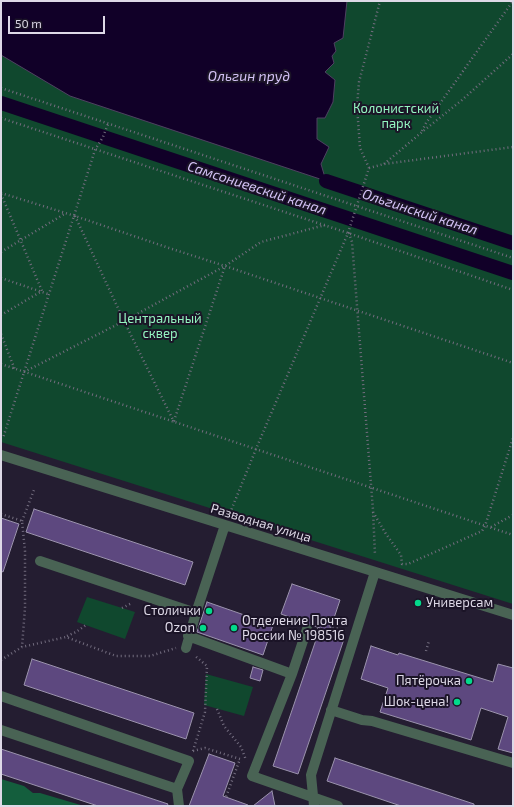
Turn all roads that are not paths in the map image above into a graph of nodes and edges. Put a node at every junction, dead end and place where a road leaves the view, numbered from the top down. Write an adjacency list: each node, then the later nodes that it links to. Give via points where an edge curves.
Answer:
1 (1, 455): 2 (street, Разводная улица)
2 (225, 525): 4 (street, Разводная улица); 5 (street)
3 (40, 561): 5 (street)
4 (375, 572): 6 (street, Разводная улица); 12 (street)
5 (196, 613): 8 (street)
6 (513, 615)
7 (307, 629): 10 (street)
8 (188, 636): 9 (street); 10 (street)
9 (186, 648)
10 (292, 674): 16 (street, via 252,776)
11 (1, 696): 15 (street, via 191,756)
12 (331, 710): 14 (street); 16 (street, via 310,775)
13 (1, 730): 15 (street)
14 (513, 763)
15 (177, 789): 17 (street)
16 (314, 802): 18 (street)
17 (179, 806)
18 (338, 806)

